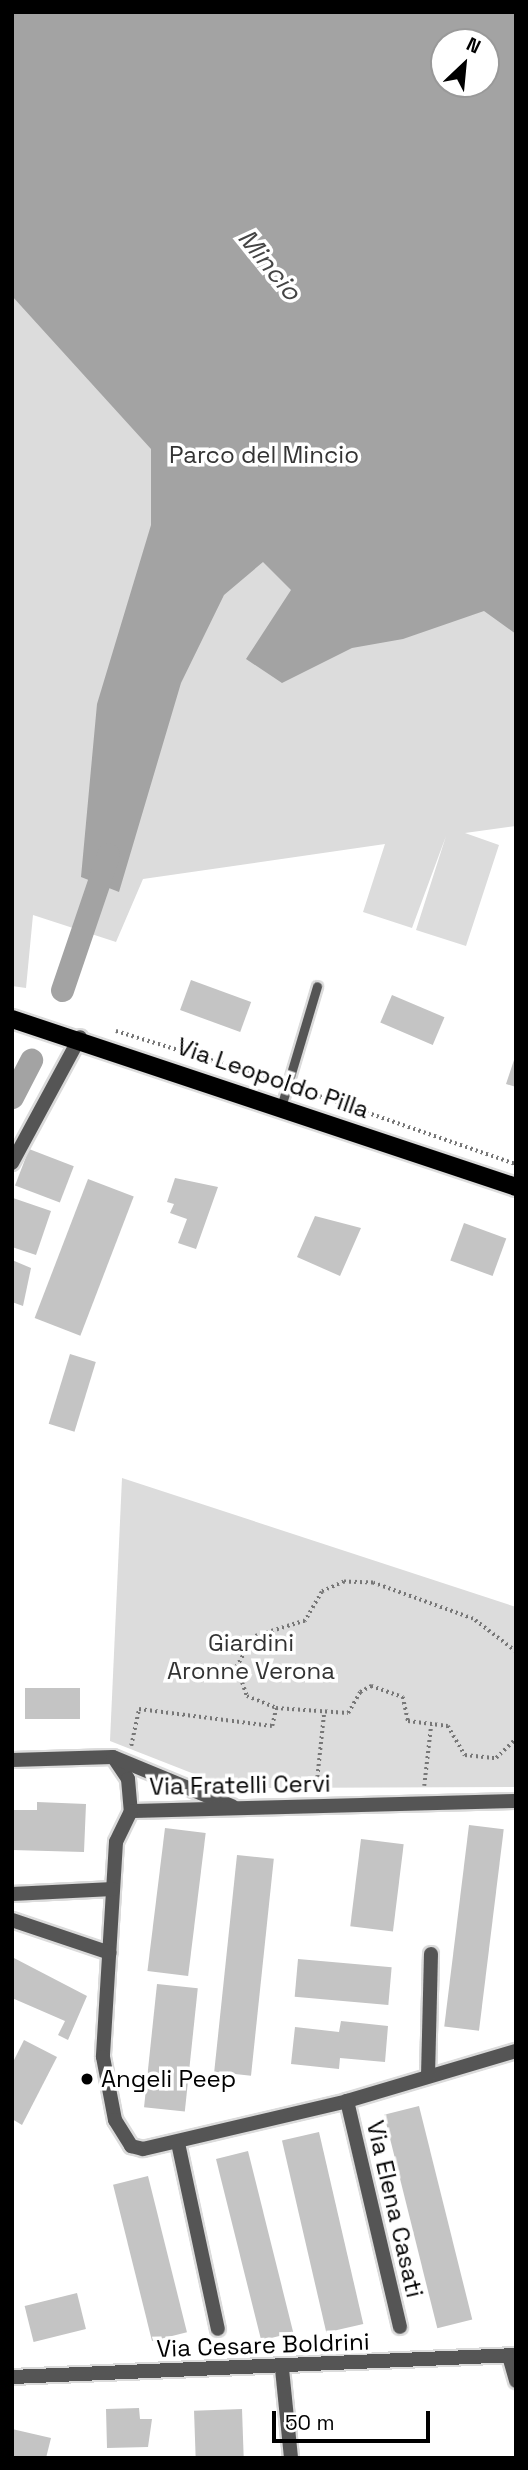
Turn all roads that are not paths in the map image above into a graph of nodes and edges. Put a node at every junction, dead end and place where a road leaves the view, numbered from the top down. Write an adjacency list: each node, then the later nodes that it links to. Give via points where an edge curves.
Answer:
1 (317, 986): 4 (lane)
2 (13, 1019): 3 (main road, Via Leopoldo Pilla)
3 (73, 1035): 4 (main road, Via Leopoldo Pilla); 5 (street)
4 (281, 1107): 6 (main road, Via Leopoldo Pilla)
5 (12, 1163)
6 (516, 1187)
7 (113, 1757): 8 (street); 10 (street); 11 (street, via 128,1779)
8 (12, 1760)
9 (516, 1801): 10 (street, Via Fratelli Cervi)
10 (237, 1808): 11 (street, Via Fratelli Cervi)
11 (131, 1811): 12 (street, Via Fratelli Cervi, via 116,1842)
12 (113, 1889): 13 (street); 15 (street, Via Fratelli Cervi)
13 (12, 1894)
14 (12, 1920): 15 (street)
15 (110, 1953): 20 (street, Via Fratelli Cervi, via 104,2074 123,2137 143,2149)
16 (431, 1954): 18 (street)
17 (516, 2051): 18 (street)
18 (428, 2076): 19 (street)
19 (347, 2101): 20 (street); 21 (street, Via Elena Casati)
20 (178, 2143): 22 (street)
21 (400, 2327)
22 (218, 2329)
23 (512, 2356): 24 (street, Via Cesare Boldrini); 26 (street)
24 (282, 2369): 25 (street, Via Cesare Boldrini); 27 (street)
25 (12, 2377)
26 (516, 2381)
27 (291, 2458)

